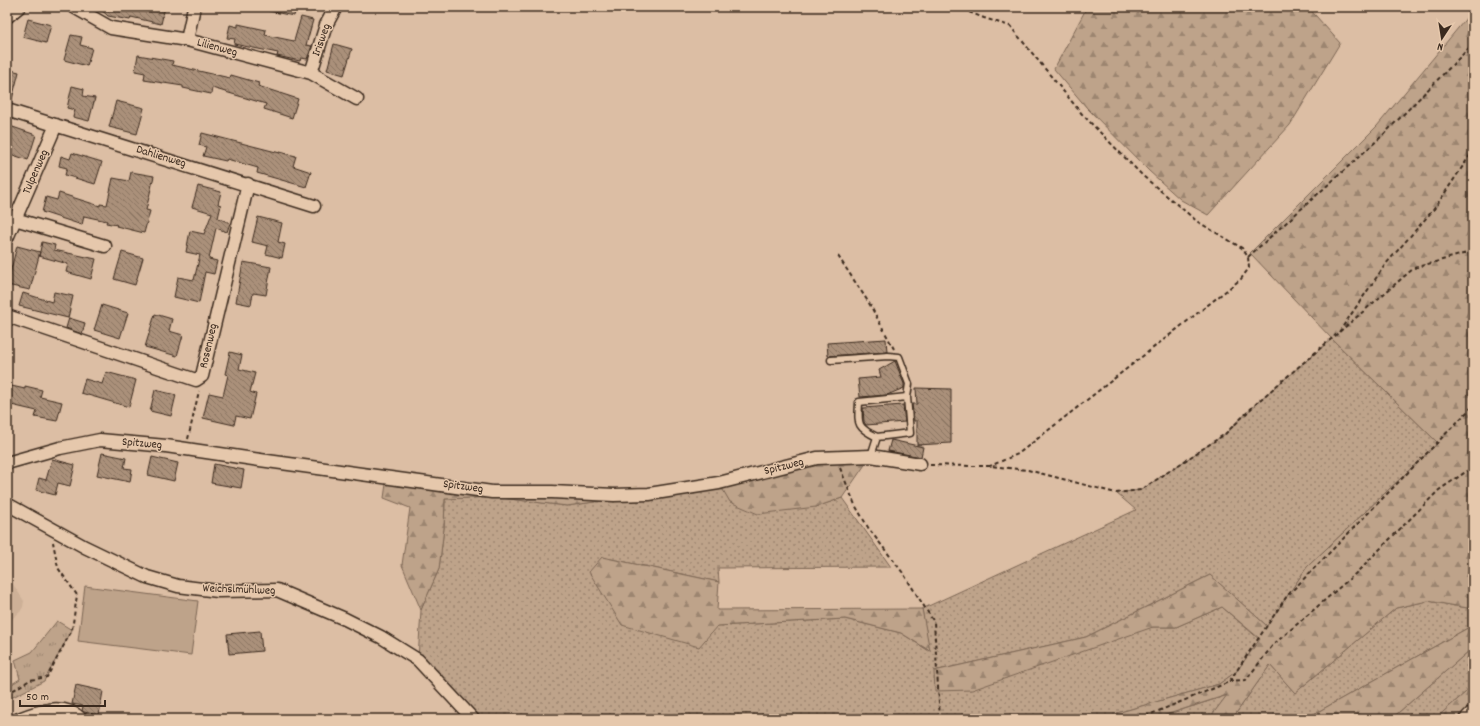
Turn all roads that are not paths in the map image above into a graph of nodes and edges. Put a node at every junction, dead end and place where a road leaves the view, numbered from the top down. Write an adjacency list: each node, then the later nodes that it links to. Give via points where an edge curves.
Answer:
1 (19, 7): 5 (street)
2 (74, 7): 6 (street, Lilienweg, via 111,28)
3 (194, 7): 6 (street)
4 (336, 7): 7 (street, Irisweg, via 326,25)
5 (7, 17)
6 (187, 40): 7 (street, Lilienweg)
7 (311, 73): 8 (street, Lilienweg)
8 (358, 99)
9 (7, 110): 10 (street, Dahlienweg)
10 (56, 125): 11 (street, Dahlienweg); 13 (street, Tulpenweg)
11 (248, 184): 12 (street, Dahlienweg); 16 (street, Rosenweg, via 202,376 196,380)
12 (314, 206)
13 (15, 219): 14 (street, Tulpenweg); 15 (street)
14 (7, 238)
15 (105, 246)
16 (7, 316)
17 (831, 360): 18 (lane, via 899,357 909,384)
18 (907, 397): 19 (lane, via 910,433); 19 (lane, via 858,402 858,422 865,431)
19 (877, 437): 20 (lane)
20 (871, 456): 21 (street, Spitzweg, via 818,458 719,483 650,494 614,495 492,492 185,449 100,440); 22 (street, Spitzweg)
21 (7, 463)
22 (920, 464)
23 (7, 504): 27 (street, Weichslmühlweg, via 147,577 178,586 218,591 277,590 345,619 418,660)
24 (1473, 715): 28 (street)
25 (19, 719): 26 (street, via 39,711 60,709 76,714)
26 (81, 719)
27 (473, 719)
28 (1469, 719)

